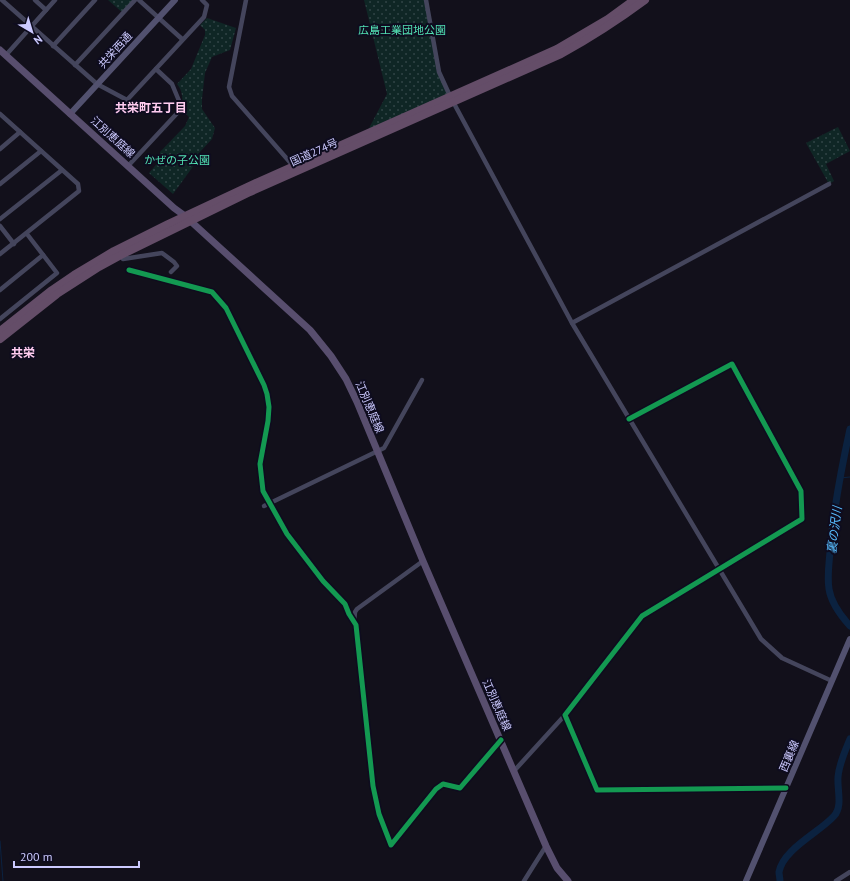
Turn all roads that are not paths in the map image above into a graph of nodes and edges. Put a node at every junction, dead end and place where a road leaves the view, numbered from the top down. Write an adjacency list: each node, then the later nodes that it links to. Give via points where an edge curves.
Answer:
1 (2, 0): 15 (street)
2 (35, 0): 13 (street)
3 (55, 0): 13 (street)
4 (95, 0): 17 (street)
5 (134, 0): 19 (street)
6 (139, 0): 14 (street)
7 (175, 0): 14 (street, 共栄西通)
8 (202, 0): 16 (street, via 207,5 204,17)
9 (246, 0): 29 (street, via 228,87 232,96)
10 (426, 0): 22 (street, via 439,72)
11 (634, 0): 22 (highway, 国道274号, via 608,19 557,49)
12 (645, 0): 22 (highway, 国道274号, via 587,40 561,54)
13 (46, 10): 15 (street)
14 (158, 18): 16 (street); 21 (street, 共栄西通)
15 (32, 27): 17 (street); 18 (street)
16 (182, 40): 20 (street)
17 (54, 46): 19 (street)
18 (3, 53): 24 (main road, 江別恵庭線)
19 (75, 65): 21 (street)
20 (156, 69): 21 (street, via 127,100); 28 (street, via 172,84 182,108)
21 (97, 84): 24 (street, 共栄西通)
22 (451, 99): 29 (highway, 国道274号); 45 (street)
23 (0, 114): 25 (street)
24 (70, 114): 28 (main road, 江別恵庭線)
25 (20, 132): 26 (street); 27 (street)
26 (0, 149)
27 (42, 151): 30 (street); 31 (street)
28 (128, 166): 33 (main road, 江別恵庭線)
29 (295, 168): 33 (highway, 国道274号)
30 (62, 170): 34 (street); 36 (street, via 78,184 80,191)
31 (0, 184)
32 (829, 184): 45 (street)
33 (188, 218): 40 (highway, 国道274号); 46 (highway, 国道274号, via 114,252 74,275); 50 (main road, 江別恵庭線, via 310,330 331,356 346,379)
34 (0, 219)
35 (0, 226): 37 (street)
36 (27, 234): 37 (street); 39 (street)
37 (14, 244): 38 (street)
38 (0, 254)
39 (43, 255): 43 (street); 44 (street, via 57,273)
40 (121, 255): 42 (street, via 123,259 162,253 177,266); 47 (highway, 国道274号, via 57,294)
41 (129, 270): 51 (street, via 212,292 226,308 267,394 268,421 260,464 263,491)
42 (171, 272)
43 (0, 290)
44 (0, 319)
45 (572, 322): 49 (street)
46 (0, 331)
47 (0, 339)
48 (422, 380): 50 (street, via 384,448)
49 (629, 419): 54 (street); 54 (street, via 732,364 801,491 802,519)
50 (377, 452): 51 (street); 53 (main road, 江別恵庭線)
51 (270, 504): 52 (street); 55 (street, via 287,534 323,581 345,604)
52 (264, 506)
53 (423, 561): 55 (street, via 357,609); 59 (main road, 江別恵庭線)
54 (719, 570): 57 (street, via 761,639 771,649 782,658); 58 (street, via 642,616)
55 (354, 622): 59 (street, via 373,786 379,814 391,846 436,789 443,784 460,788)
56 (850, 639): 57 (street, 西裏線)
57 (832, 681): 61 (street, 西裏線)
58 (565, 715): 60 (street); 61 (street, via 597,790)
59 (501, 740): 60 (main road, 江別恵庭線)
60 (514, 771): 62 (main road, 江別恵庭線)
61 (786, 788): 66 (street, 西裏線)
62 (546, 846): 64 (street); 65 (main road, 江別恵庭線, via 557,868)
63 (850, 872): 67 (street)
64 (524, 881)
65 (568, 881)
66 (746, 881)
67 (836, 881)

